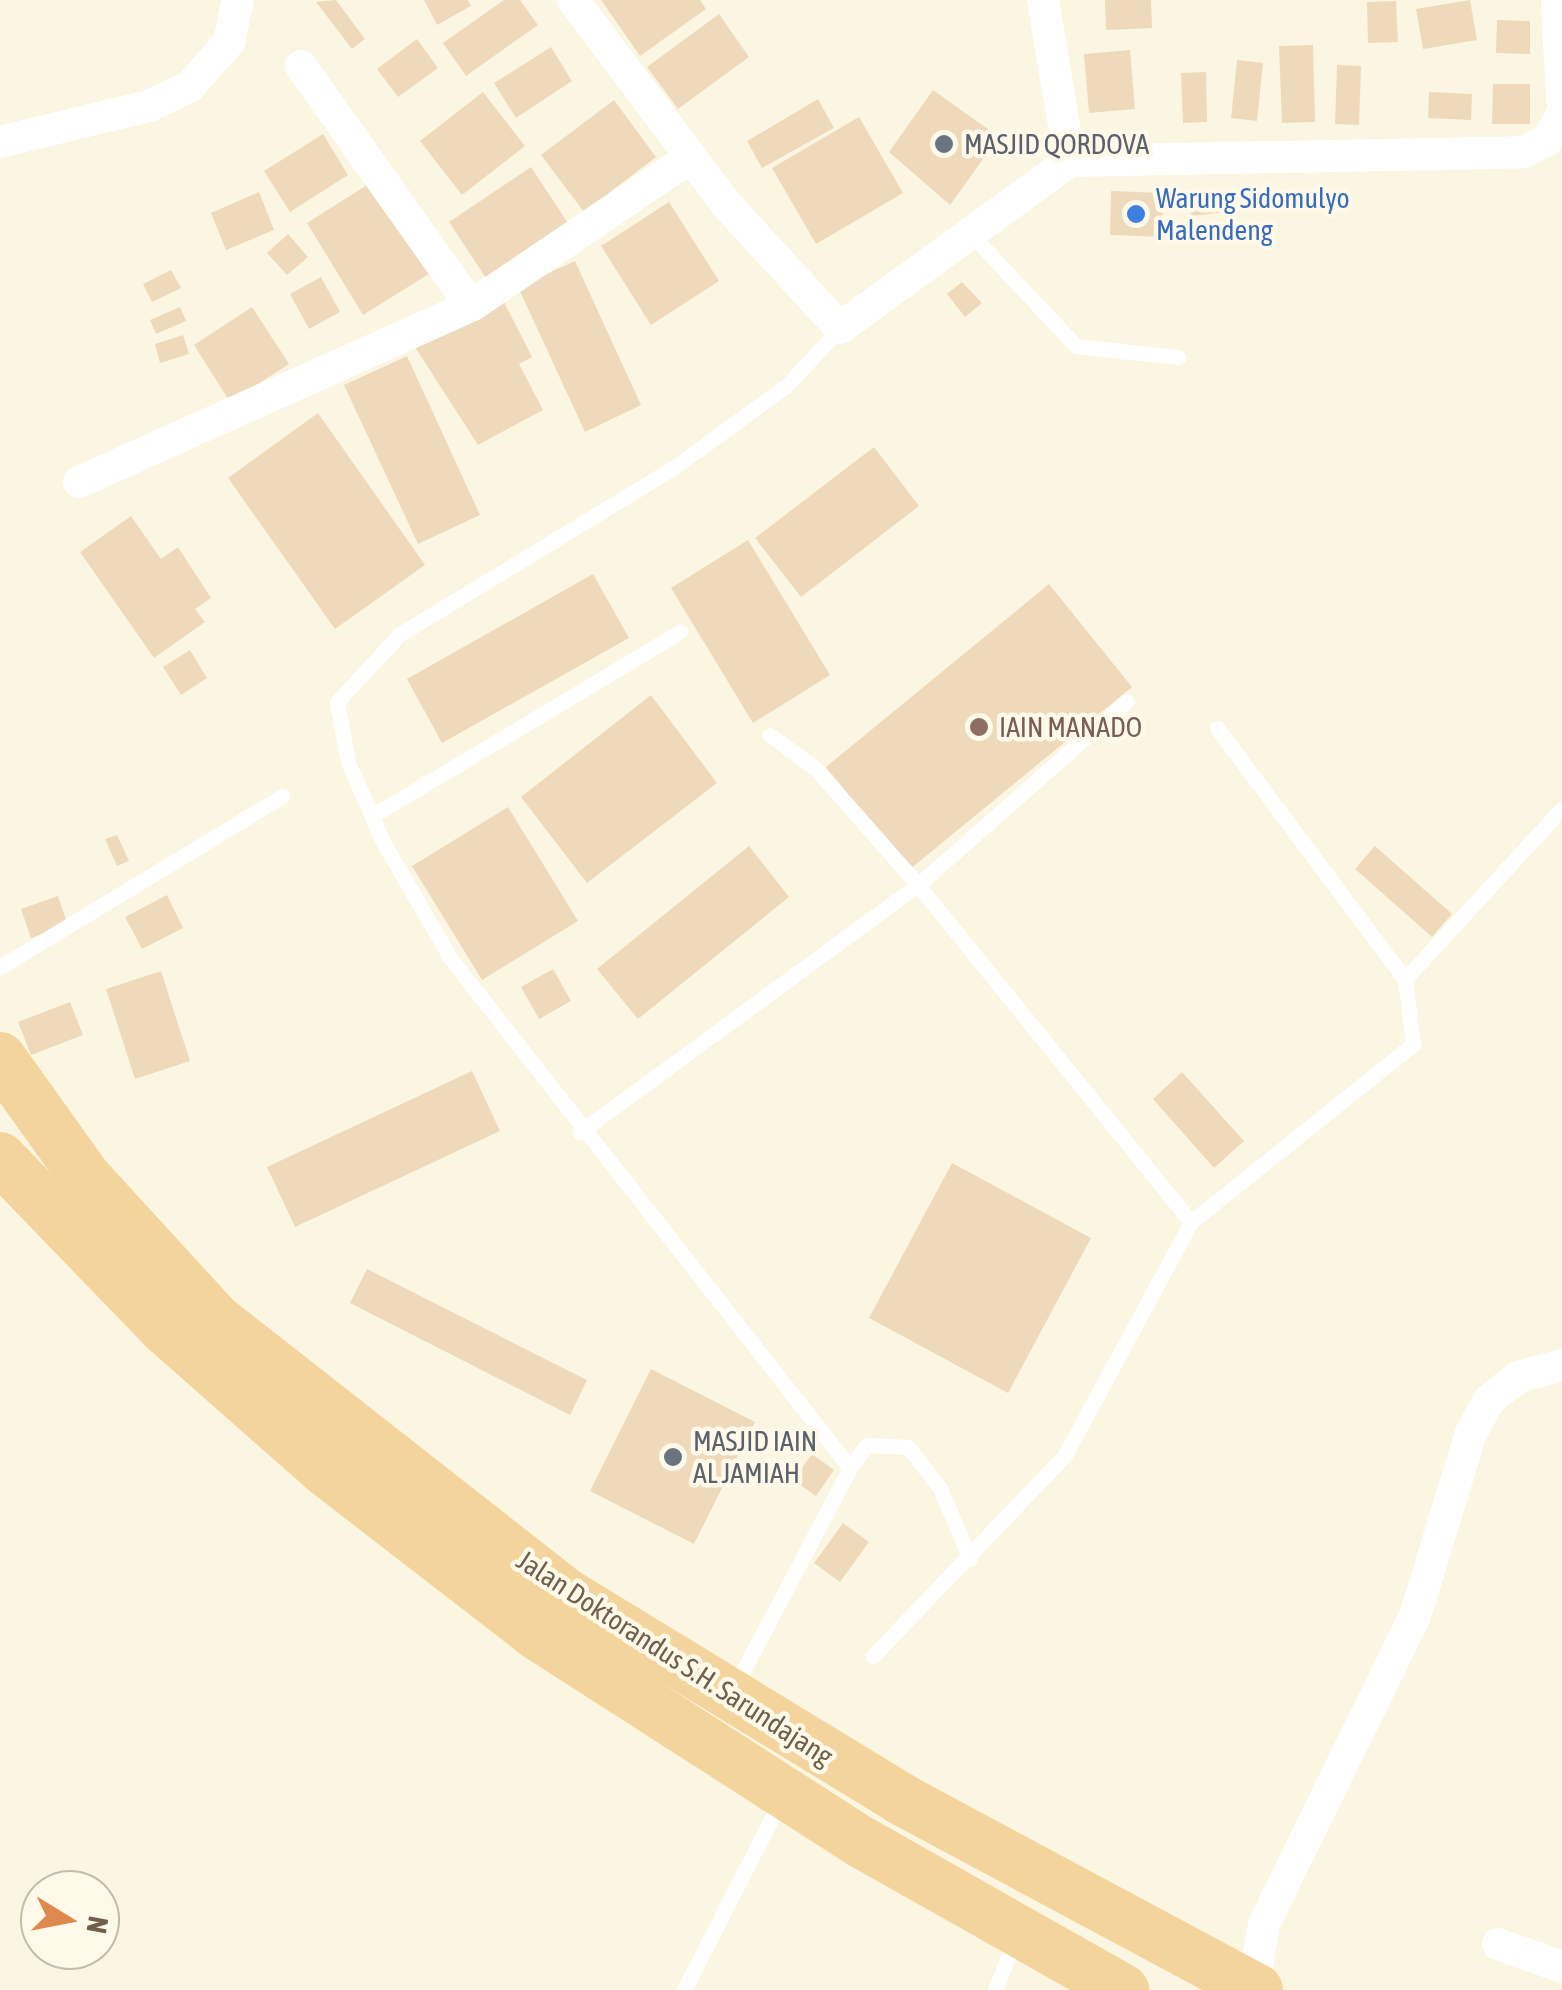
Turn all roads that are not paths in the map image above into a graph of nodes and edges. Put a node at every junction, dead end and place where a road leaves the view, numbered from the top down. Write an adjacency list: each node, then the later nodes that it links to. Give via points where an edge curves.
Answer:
1 (238, 0): 8 (street, via 228,42 190,86 149,106)
2 (573, 0): 9 (street)
3 (1043, 0): 10 (street)
4 (1557, 0): 6 (street)
5 (301, 66): 12 (street)
6 (1562, 99)
7 (1562, 114): 10 (street, via 1548,140 1524,152)
8 (0, 142)
9 (690, 158): 12 (street); 13 (street)
10 (1070, 161): 11 (street)
11 (977, 226): 13 (street); 14 (lane, via 1076,346)
12 (471, 306): 15 (street)
13 (840, 328): 22 (lane, via 788,385 692,455 400,634 340,691 348,762)
14 (1178, 357)
15 (79, 482)
16 (680, 632): 22 (lane)
17 (1126, 700): 23 (lane)
18 (1217, 728): 25 (lane)
19 (770, 735): 23 (lane, via 815,768)
20 (282, 796): 24 (lane)
21 (1562, 808): 25 (lane)
22 (372, 816): 27 (lane, via 451,958)
23 (918, 885): 27 (lane); 29 (lane)
24 (0, 968)
25 (1405, 979): 29 (lane, via 1414,1044)
26 (0, 1058): 34 (highway, Jalan Doktorandus S.H. Sarundajang, via 86,1178 215,1319 564,1593)
27 (580, 1132): 31 (lane)
28 (0, 1158): 35 (highway, Jalan Doktorandus S.H. Sarundajang, via 163,1327 325,1470 537,1634)
29 (1191, 1222): 32 (lane, via 1064,1455)
30 (1562, 1365): 42 (street, via 1518,1377 1489,1400 1471,1433 1416,1616 1264,1924)
31 (850, 1468): 32 (lane, via 868,1445 908,1447 940,1488); 34 (lane)
32 (970, 1559): 33 (lane)
33 (873, 1656)
34 (729, 1698): 42 (highway, Jalan Doktorandus S.H. Sarundajang)
35 (786, 1792): 36 (highway, Jalan Doktorandus S.H. Sarundajang); 39 (lane)
36 (1007, 1927): 40 (lane); 41 (highway, Jalan Doktorandus S.H. Sarundajang)
37 (1498, 1944): 38 (street)
38 (1562, 1967)
39 (684, 1990)
40 (995, 1990)
41 (1123, 1990)
42 (1255, 1990)

